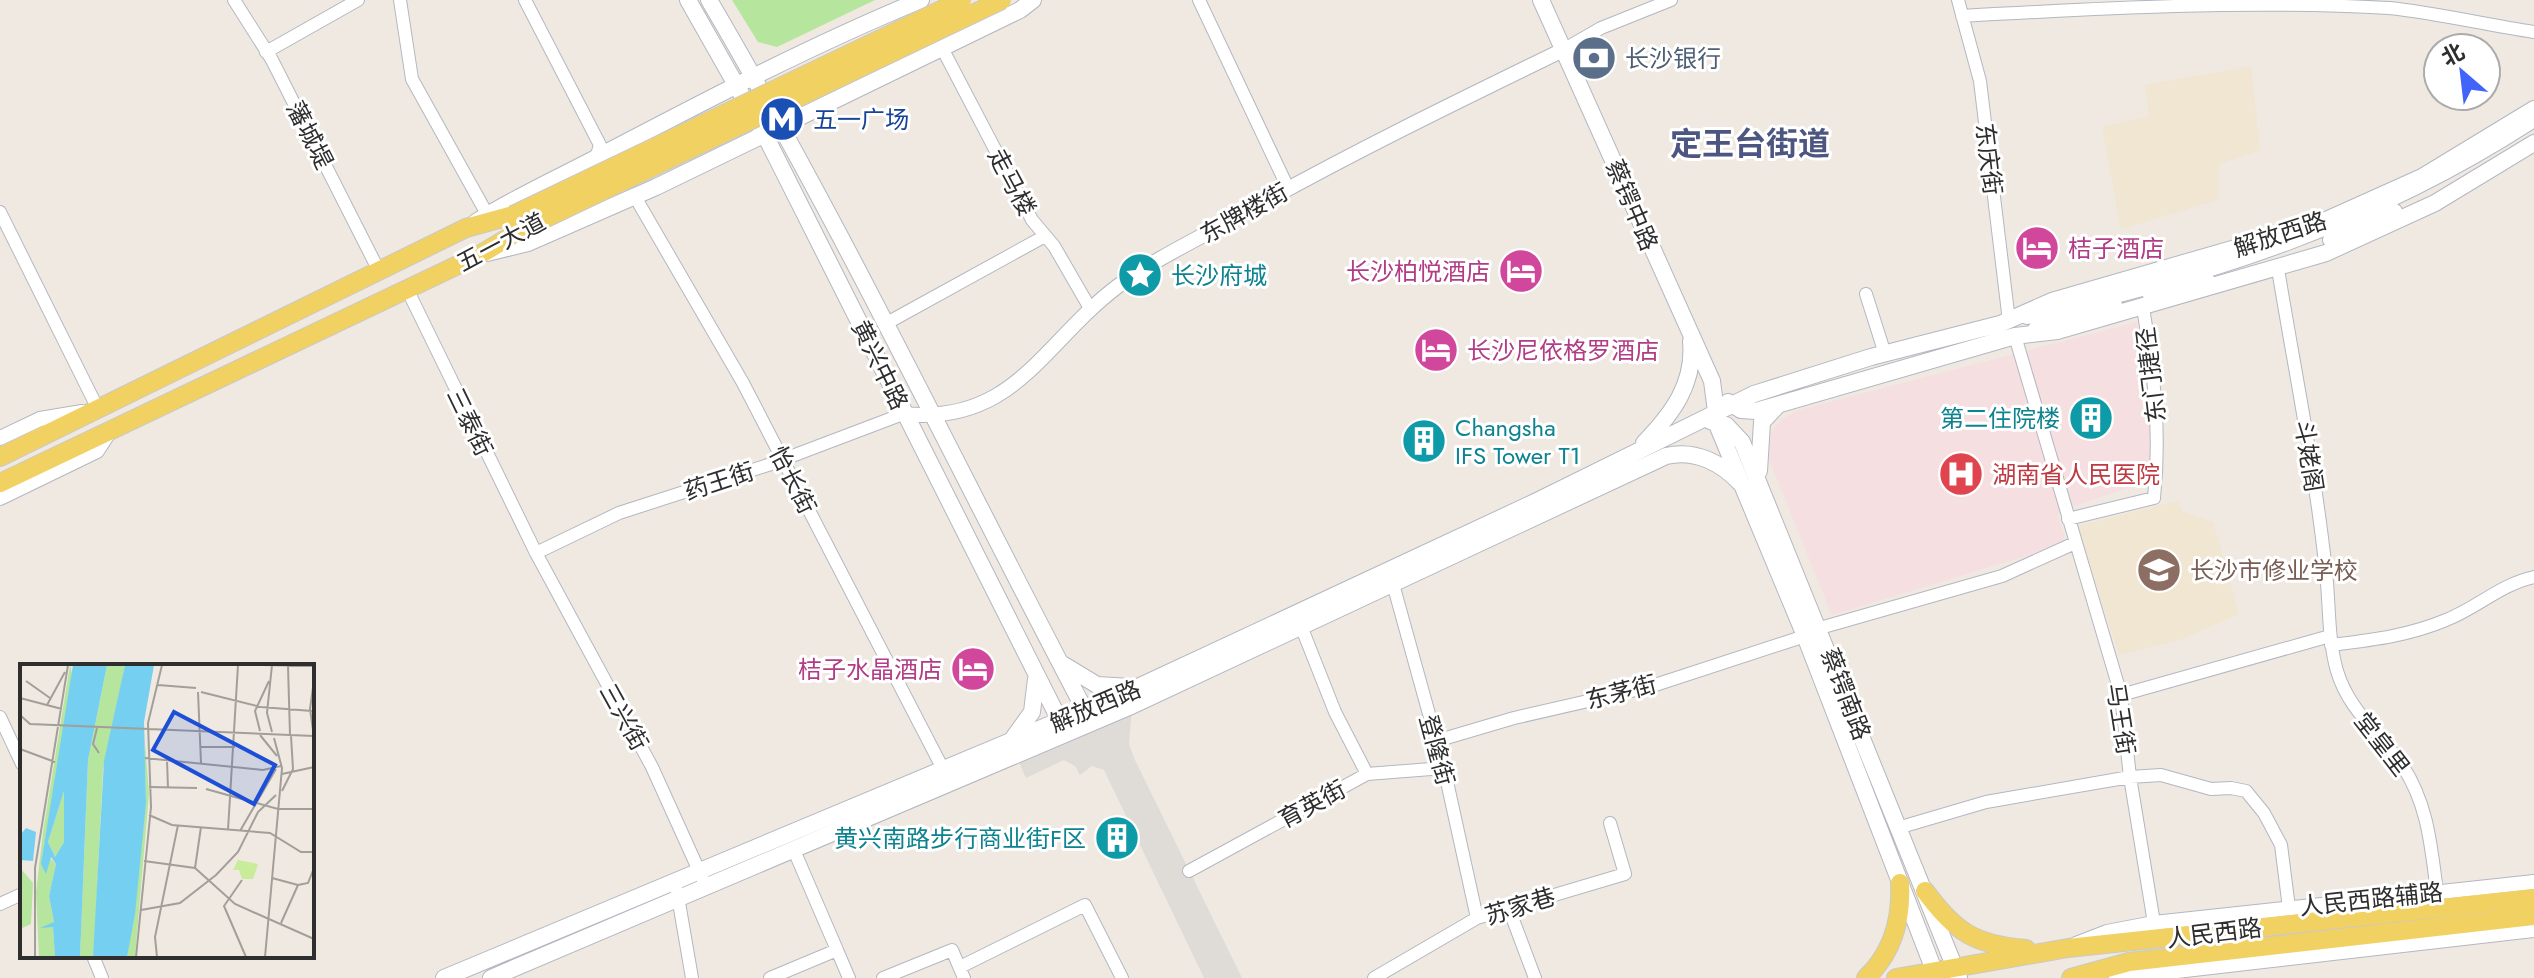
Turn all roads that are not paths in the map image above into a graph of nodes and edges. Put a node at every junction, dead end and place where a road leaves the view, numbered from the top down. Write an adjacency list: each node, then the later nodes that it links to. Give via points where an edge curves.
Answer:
1 (234, 0): 19 (street, 藩城堤)
2 (358, 0): 19 (street)
3 (525, 0): 27 (street, via 600,145)
4 (688, 0): 21 (main road, 黄兴中路)
5 (709, 0): 20 (main road, 黄兴中路)
6 (921, 0): 20 (main road, 五一大道)
7 (962, 0): 32 (main road, 五一大道, bridge)
8 (1002, 0): 32 (main road, 五一大道, bridge)
9 (1033, 0): 17 (main road)
10 (1199, 0): 28 (street)
11 (1541, 0): 18 (main road, 蔡锷中路)
12 (1671, 0): 18 (street)
13 (1958, 0): 15 (street, 东庆街)
14 (403, 1): 31 (street, via 412,79)
15 (1962, 16): 16 (street, via 2295,3 2390,8); 44 (street, 东庆街, via 1980,81)
16 (2534, 32)
17 (942, 48): 24 (main road); 34 (street, 走马楼)
18 (1563, 50): 28 (street, 东牌楼街); 45 (main road, 蔡锷中路)
19 (266, 52): 37 (street, 藩城堤)
20 (754, 77): 21 (main road, 五一大道); 24 (main road, 黄兴中路)
21 (737, 85): 25 (main road, 黄兴中路); 27 (main road, 五一大道)
22 (2534, 109): 44 (main road, 解放西路, via 2460,156 2348,212 2052,301)
23 (2534, 120): 40 (street, 解放西路, via 2425,186 2329,230)
24 (782, 126): 25 (main road); 43 (main road, 黄兴中路)
25 (765, 134): 29 (main road); 51 (main road, 黄兴中路)
26 (2532, 136): 36 (main road, 解放西路, via 2461,188 2395,223); 40 (street, 解放西路, via 2430,194 2322,243)
27 (596, 158): 31 (main road, 五一大道)
28 (1288, 188): 42 (street, 东牌楼街, via 1129,278)
29 (634, 195): 35 (main road, via 528,243); 58 (street, 怡长街)
30 (0, 212): 50 (street)
31 (487, 214): 33 (main road, 五一大道)
32 (517, 222): 33 (main road, 五一大道); 35 (main road, 五一大道)
33 (466, 228): 37 (main road, 五一大道)
34 (1045, 236): 42 (street, 走马楼); 43 (street)
35 (481, 254): 38 (main road, 五一大道)
36 (2278, 269): 41 (main road, 解放西路); 71 (street, 斗姥阁, via 2326,564)
37 (380, 273): 50 (main road, 五一大道)
38 (407, 289): 54 (main road, 五一大道); 65 (street, 三泰街)
39 (1866, 294): 46 (street)
40 (2102, 304): 44 (street, 解放西路)
41 (2143, 308): 44 (main road, 解放西路, via 2057,331); 63 (street, 东门捷径, via 2156,386 2159,452 2154,498)
42 (1091, 310): 52 (street, 东牌楼街, via 1010,387 966,411)
43 (887, 323): 52 (main road, 黄兴中路)
44 (2012, 328): 46 (main road, 解放西路); 48 (main road, 解放西路); 63 (street, 东庆街)
45 (1691, 335): 47 (main road, 蔡锷中路); 56 (main road, via 1684,390)
46 (1885, 354): 49 (main road, 解放西路)
47 (1712, 381): 49 (main road); 53 (main road, 蔡锷中路)
48 (1779, 404): 49 (main road, 解放西路, via 1749,412); 61 (main road, via 1766,415 1760,430)
49 (1732, 405): 53 (main road, 解放西路)
50 (98, 409): 55 (street, via 40,419); 57 (main road, 五一大道)
51 (903, 414): 52 (street, 东牌楼街); 58 (street, 药王街); 73 (main road, 黄兴中路)
52 (936, 417): 72 (main road, 黄兴中路)
53 (1716, 418): 56 (main road, 解放西路, via 1698,421); 60 (main road, 蔡锷南路); 61 (main road, 蔡锷南路, via 1738,435)
54 (111, 430): 59 (main road, 五一大道); 62 (street, via 97,451)
55 (0, 438)
56 (1638, 450): 74 (main road, 解放西路)
57 (0, 457)
58 (783, 460): 65 (street, 药王街, via 619,513); 83 (street, 怡长街)
59 (0, 483)
60 (1741, 484): 67 (main road, 解放西路, via 1709,460 1685,453 1666,456); 70 (main road, 蔡锷南路)
61 (1760, 485): 69 (main road, 蔡锷南路)
62 (0, 498)
63 (2068, 519): 64 (street, 马王街)
64 (2075, 543): 69 (street, via 2002,576); 75 (street, 马王街)
65 (536, 553): 90 (street, 三兴街, via 652,767)
66 (2534, 577): 71 (street, via 2508,584 2448,620 2400,636)
67 (1393, 584): 68 (main road, 解放西路); 79 (street, 登隆街)
68 (1301, 626): 76 (main road, 解放西路); 84 (street)
69 (1820, 628): 87 (main road, 蔡锷南路)
70 (1805, 636): 79 (street, 东茅街, via 1649,687); 92 (main road, 蔡锷南路)
71 (2331, 640): 75 (street); 95 (street, 堂皇里, via 2352,706 2402,765 2418,793 2428,822)
72 (1058, 659): 74 (main road, via 1074,675 1097,685); 76 (main road, 黄兴中路)
73 (1034, 669): 78 (main road, 黄兴中路); 80 (main road, via 1032,712)
74 (1144, 684): 76 (main road, 解放西路)
75 (2121, 695): 85 (street, 马王街)
76 (1088, 716): 78 (main road, 解放西路)
77 (0, 717): 81 (street)
78 (1063, 727): 80 (main road, 解放西路); 88 (main road, 解放西路)
79 (1436, 741): 82 (street, 登隆街)
80 (1007, 743): 83 (main road, 解放西路)
81 (20, 760)
82 (1444, 768): 84 (street, 育英街); 101 (street, 登隆街)
83 (943, 769): 90 (main road, 解放西路)
84 (1367, 774): 89 (street, 育英街)
85 (2130, 777): 87 (street, via 1986,802); 99 (street, via 2161,775 2211,789 2246,791 2281,845); 103 (street, 马王街)
86 (1610, 823): 100 (street, 苏家巷, via 1625,874)
87 (1901, 827): 94 (main road, 蔡锷南路)
88 (793, 848): 90 (main road, 解放西路); 105 (street)
89 (1189, 871)
90 (702, 877): 93 (main road, 解放西路)
91 (2534, 882): 95 (street, 人民西路辅路)
92 (1900, 883): 110 (main road, 蔡锷南路); 121 (main road, via 1901,904 1891,944)
93 (676, 888): 112 (main road, 解放西路); 113 (main road, 解放西路); 114 (street)
94 (1925, 891): 106 (main road, via 1966,935 2002,947); 109 (main road, 蔡锷南路)
95 (2437, 892): 99 (street, 人民西路辅路)
96 (20, 895): 98 (street)
97 (2534, 898): 104 (main road, 人民西路)
98 (0, 904)
99 (2289, 908): 103 (street, 人民西路辅路)
100 (1509, 909): 101 (street, 苏家巷); 120 (street)
101 (1477, 918): 119 (street, 苏家巷)
102 (2532, 920): 123 (main road, 人民西路, via 2129,962); 125 (street, 人民西路辅路)
103 (2154, 923): 104 (street, 人民西路辅路, via 2107,932)
104 (2068, 948): 106 (main road, 人民西路)
105 (837, 950): 115 (street); 116 (street)
106 (2049, 951): 109 (main road, 人民西路)
107 (94, 958): 111 (street)
108 (962, 973): 117 (street, via 952,950); 118 (street, via 1085,905)
109 (1957, 973): 110 (main road, 人民西路)
110 (1936, 975): 122 (main road, 人民西路)
111 (102, 978)
112 (444, 978)
113 (491, 978)
114 (692, 978)
115 (770, 978)
116 (849, 978)
117 (883, 978)
118 (1122, 978)
119 (1374, 978)
120 (1535, 978)
121 (1866, 978)
122 (1896, 978)
123 (2072, 978): 124 (street)
124 (2079, 978)
125 (2116, 978)

